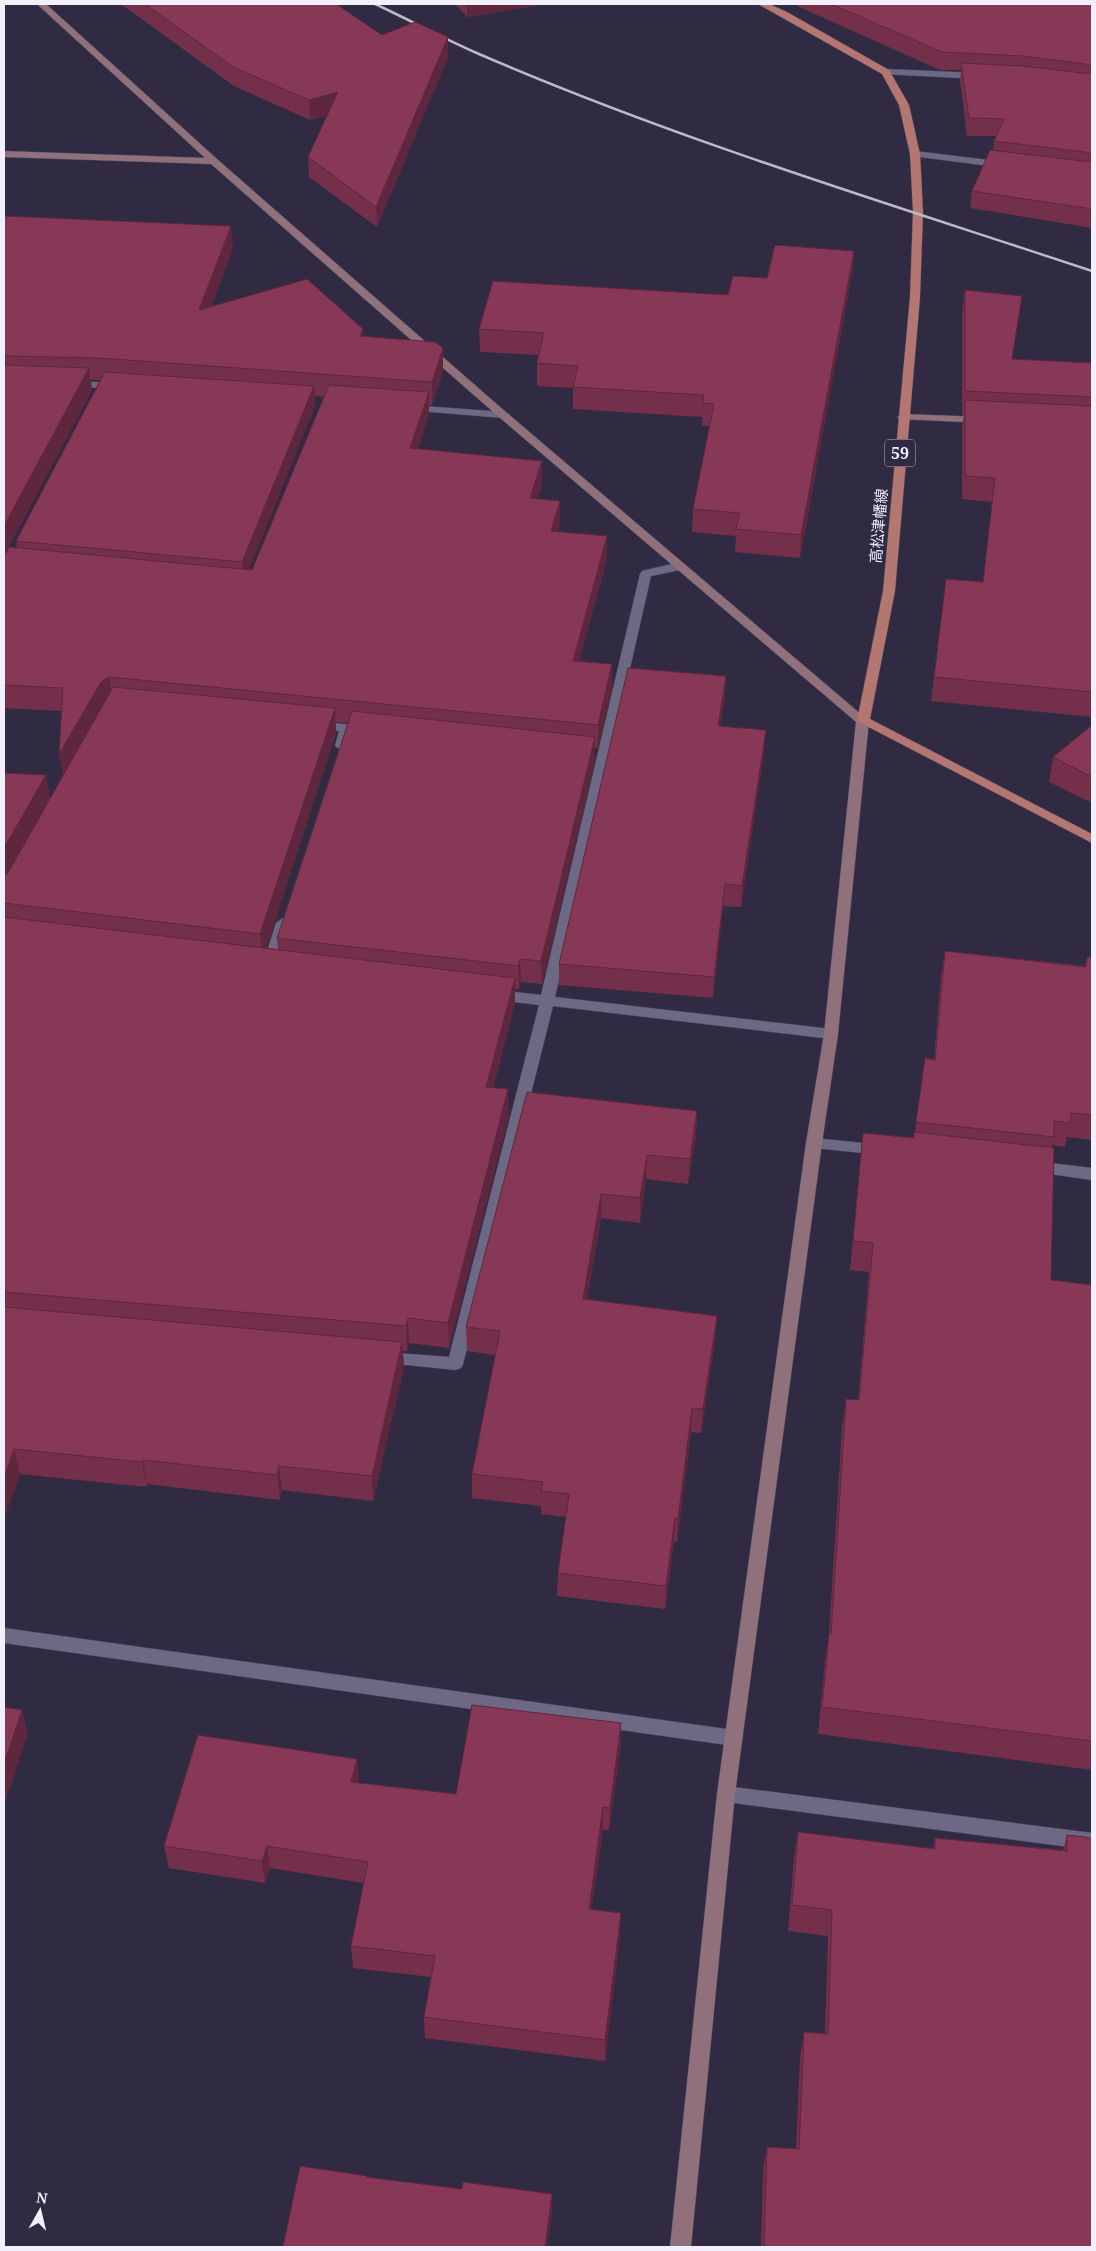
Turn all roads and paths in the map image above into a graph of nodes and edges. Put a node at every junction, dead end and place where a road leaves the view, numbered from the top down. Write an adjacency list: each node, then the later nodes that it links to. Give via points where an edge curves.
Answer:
1 (41, 4): 7 (street)
2 (762, 4): 3 (main road)
3 (886, 72): 4 (street); 6 (main road, 高松津幡線 / 59, via 904,105)
4 (992, 77)
5 (4, 154): 7 (street)
6 (915, 154): 8 (street); 13 (main road, 高松津幡線 / 59, via 918,212 916,297)
7 (214, 161): 12 (street)
8 (1013, 166)
9 (63, 384): 10 (street, via 100,389)
10 (131, 387)
11 (394, 407): 12 (street)
12 (504, 415): 15 (street)
13 (903, 417): 14 (street); 16 (main road, 高松津幡線 / 59, via 889,591)
14 (996, 421)
15 (681, 566): 16 (street); 23 (street, via 646,574 599,755)
16 (863, 721): 19 (main road); 24 (street)
17 (308, 724): 18 (street, via 352,728)
18 (338, 755)
19 (1092, 839)
20 (287, 912): 21 (street)
21 (269, 967)
22 (487, 993): 23 (street)
23 (547, 1001): 24 (street); 29 (street, via 455,1364)
24 (832, 1034): 25 (street)
25 (814, 1143): 26 (street); 31 (street)
26 (894, 1151)
27 (1023, 1166): 28 (street)
28 (1092, 1174)
29 (367, 1356)
30 (4, 1635): 31 (street)
31 (734, 1738): 32 (street)
32 (726, 1794): 33 (street); 34 (street)
33 (1092, 1842)
34 (680, 2247)

